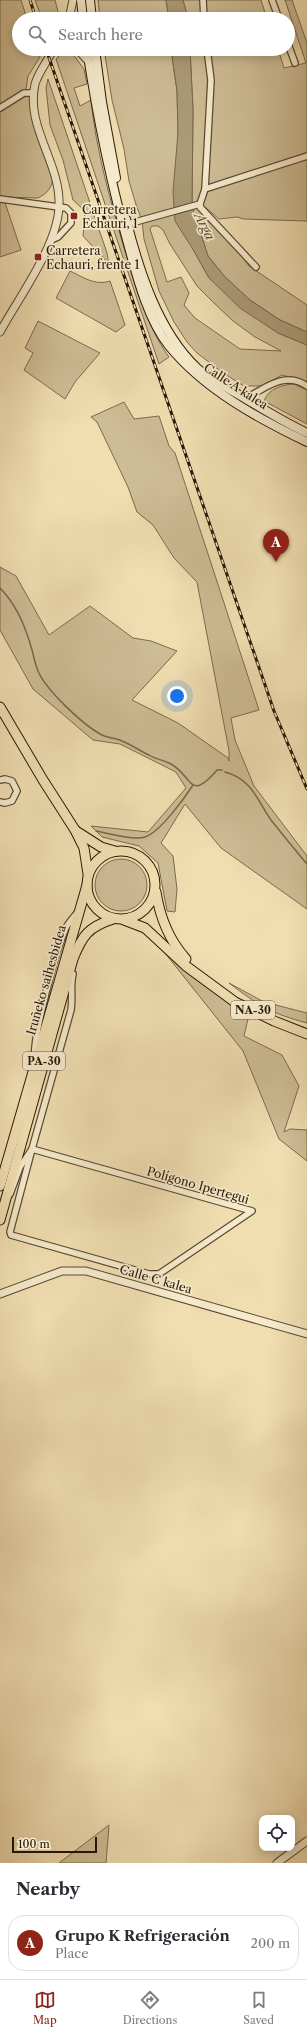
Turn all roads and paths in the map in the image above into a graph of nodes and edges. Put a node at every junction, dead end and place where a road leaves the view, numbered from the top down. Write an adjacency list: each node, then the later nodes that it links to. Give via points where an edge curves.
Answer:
1 (73, 0): 7 (street)
2 (81, 0): 8 (main road)
3 (87, 0): 9 (street)
4 (90, 0): 10 (main road)
5 (203, 0): 11 (street)
6 (272, 0): 12 (street)
7 (70, 12)
8 (83, 12)
9 (87, 12)
10 (91, 12)
11 (204, 12)
12 (276, 12)
13 (50, 56): 21 (street, via 38,76)
14 (83, 56): 19 (street)
15 (88, 56): 19 (main road)
16 (95, 56): 28 (main road)
17 (208, 56): 24 (street, via 211,80)
18 (292, 56): 20 (street)
19 (89, 63): 28 (main road, via 101,135)
20 (295, 63)
21 (34, 93): 22 (street, via 24,93); 27 (street, via 37,126 53,168)
22 (0, 108)
23 (307, 156): 24 (street)
24 (205, 189): 26 (street)
25 (0, 199): 27 (street)
26 (197, 204): 28 (street); 30 (street)
27 (60, 206): 29 (street); 29 (street, via 71,213 71,223)
28 (125, 224): 33 (main road, Calle A kalea, via 158,315 172,339 198,369); 35 (main road, Calle A kalea, via 142,292 167,344 193,372 221,393 283,431)
29 (51, 240): 31 (street)
30 (256, 267)
31 (0, 332)
32 (307, 386): 33 (street, via 294,380 277,381)
33 (246, 398): 34 (main road, Calle A kalea, via 289,425)
34 (307, 433)
35 (307, 442)
36 (0, 706): 39 (highway, PA-30, via 42,780)
37 (0, 780): 38 (street, via 12,781 17,791 12,801)
38 (0, 802)
39 (75, 830): 40 (highway, PA-30, via 101,847); 41 (highway, PA-30, via 84,848)
40 (115, 851): 41 (highway, via 96,861); 43 (highway, PA-30, via 132,853 142,858 150,867)
41 (88, 874): 42 (highway, PA-30)
42 (87, 885): 44 (highway, PA-30, via 88,897 94,907); 50 (highway, Iruñeko saihesbidea / PA-30)
43 (155, 889): 45 (highway, PA-30, via 152,900 145,910 136,917); 47 (highway, NA-30, via 166,931)
44 (113, 919): 45 (highway, PA-30); 46 (highway, Iruñeko saihesbidea / PA-30, via 101,923 84,935)
45 (124, 920): 47 (highway, NA-30, via 146,928 186,966)
46 (73, 959): 49 (street, Iruñeko saihesbidea, via 75,966 70,990 71,1010); 51 (highway, Iruñeko saihesbidea / PA-30)
47 (203, 978): 48 (highway, NA-30, via 235,1002)
48 (307, 1034)
49 (32, 1149): 49 (street, Polígono Ipertegui, via 47,1153 252,1211 159,1274 149,1274 11,1234); 51 (street, Iruñeko saihesbidea, via 20,1167 14,1188)
50 (0, 1186)
51 (3, 1209): 52 (highway, Iruñeko saihesbidea / PA-30)
52 (0, 1220)
53 (0, 1294): 54 (street, Calle C kalea, via 62,1271 86,1271)
54 (307, 1334)
55 (307, 1841): 56 (street)
56 (277, 1863)

